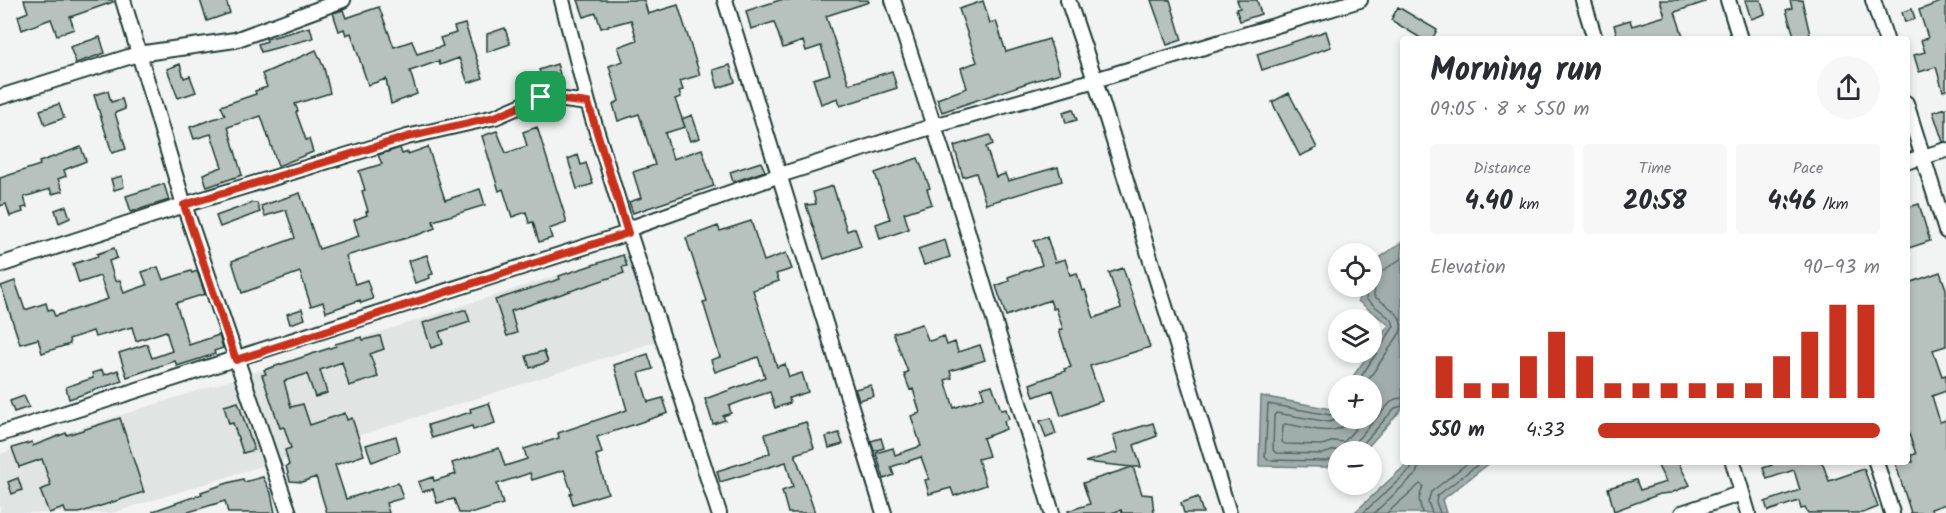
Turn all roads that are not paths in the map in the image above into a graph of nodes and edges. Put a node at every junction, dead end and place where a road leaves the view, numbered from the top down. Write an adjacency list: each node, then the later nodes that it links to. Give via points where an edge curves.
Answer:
1 (123, 0): 14 (street)
2 (343, 0): 14 (street, via 235,40)
3 (562, 0): 17 (street)
4 (725, 0): 23 (street)
5 (893, 0): 19 (street)
6 (1068, 0): 15 (street)
7 (1360, 0): 15 (street)
8 (1582, 0): 11 (street)
9 (1728, 0): 12 (street)
10 (1873, 0): 13 (street)
11 (1594, 36)
12 (1739, 36)
13 (1885, 36)
14 (138, 54): 16 (street); 24 (street)
15 (1095, 80): 19 (street); 37 (street)
16 (0, 98)
17 (588, 103): 24 (street, via 541,97 495,117 407,137); 25 (street)
18 (1910, 115): 21 (street)
19 (934, 126): 23 (street); 36 (street)
20 (1946, 150): 21 (street)
21 (1924, 157): 22 (street); 26 (street)
22 (1910, 161)
23 (780, 175): 25 (street); 35 (street)
24 (184, 205): 27 (street); 28 (street)
25 (628, 231): 28 (street); 34 (street)
26 (1946, 231)
27 (0, 265)
28 (236, 360): 29 (street); 33 (street)
29 (0, 434)
30 (1734, 465): 32 (street)
31 (1877, 465): 40 (street)
32 (1742, 493): 38 (street); 39 (street)
33 (289, 513)
34 (719, 513)
35 (884, 513)
36 (1052, 513)
37 (1229, 513)
38 (1682, 513)
39 (1748, 513)
40 (1892, 513)

